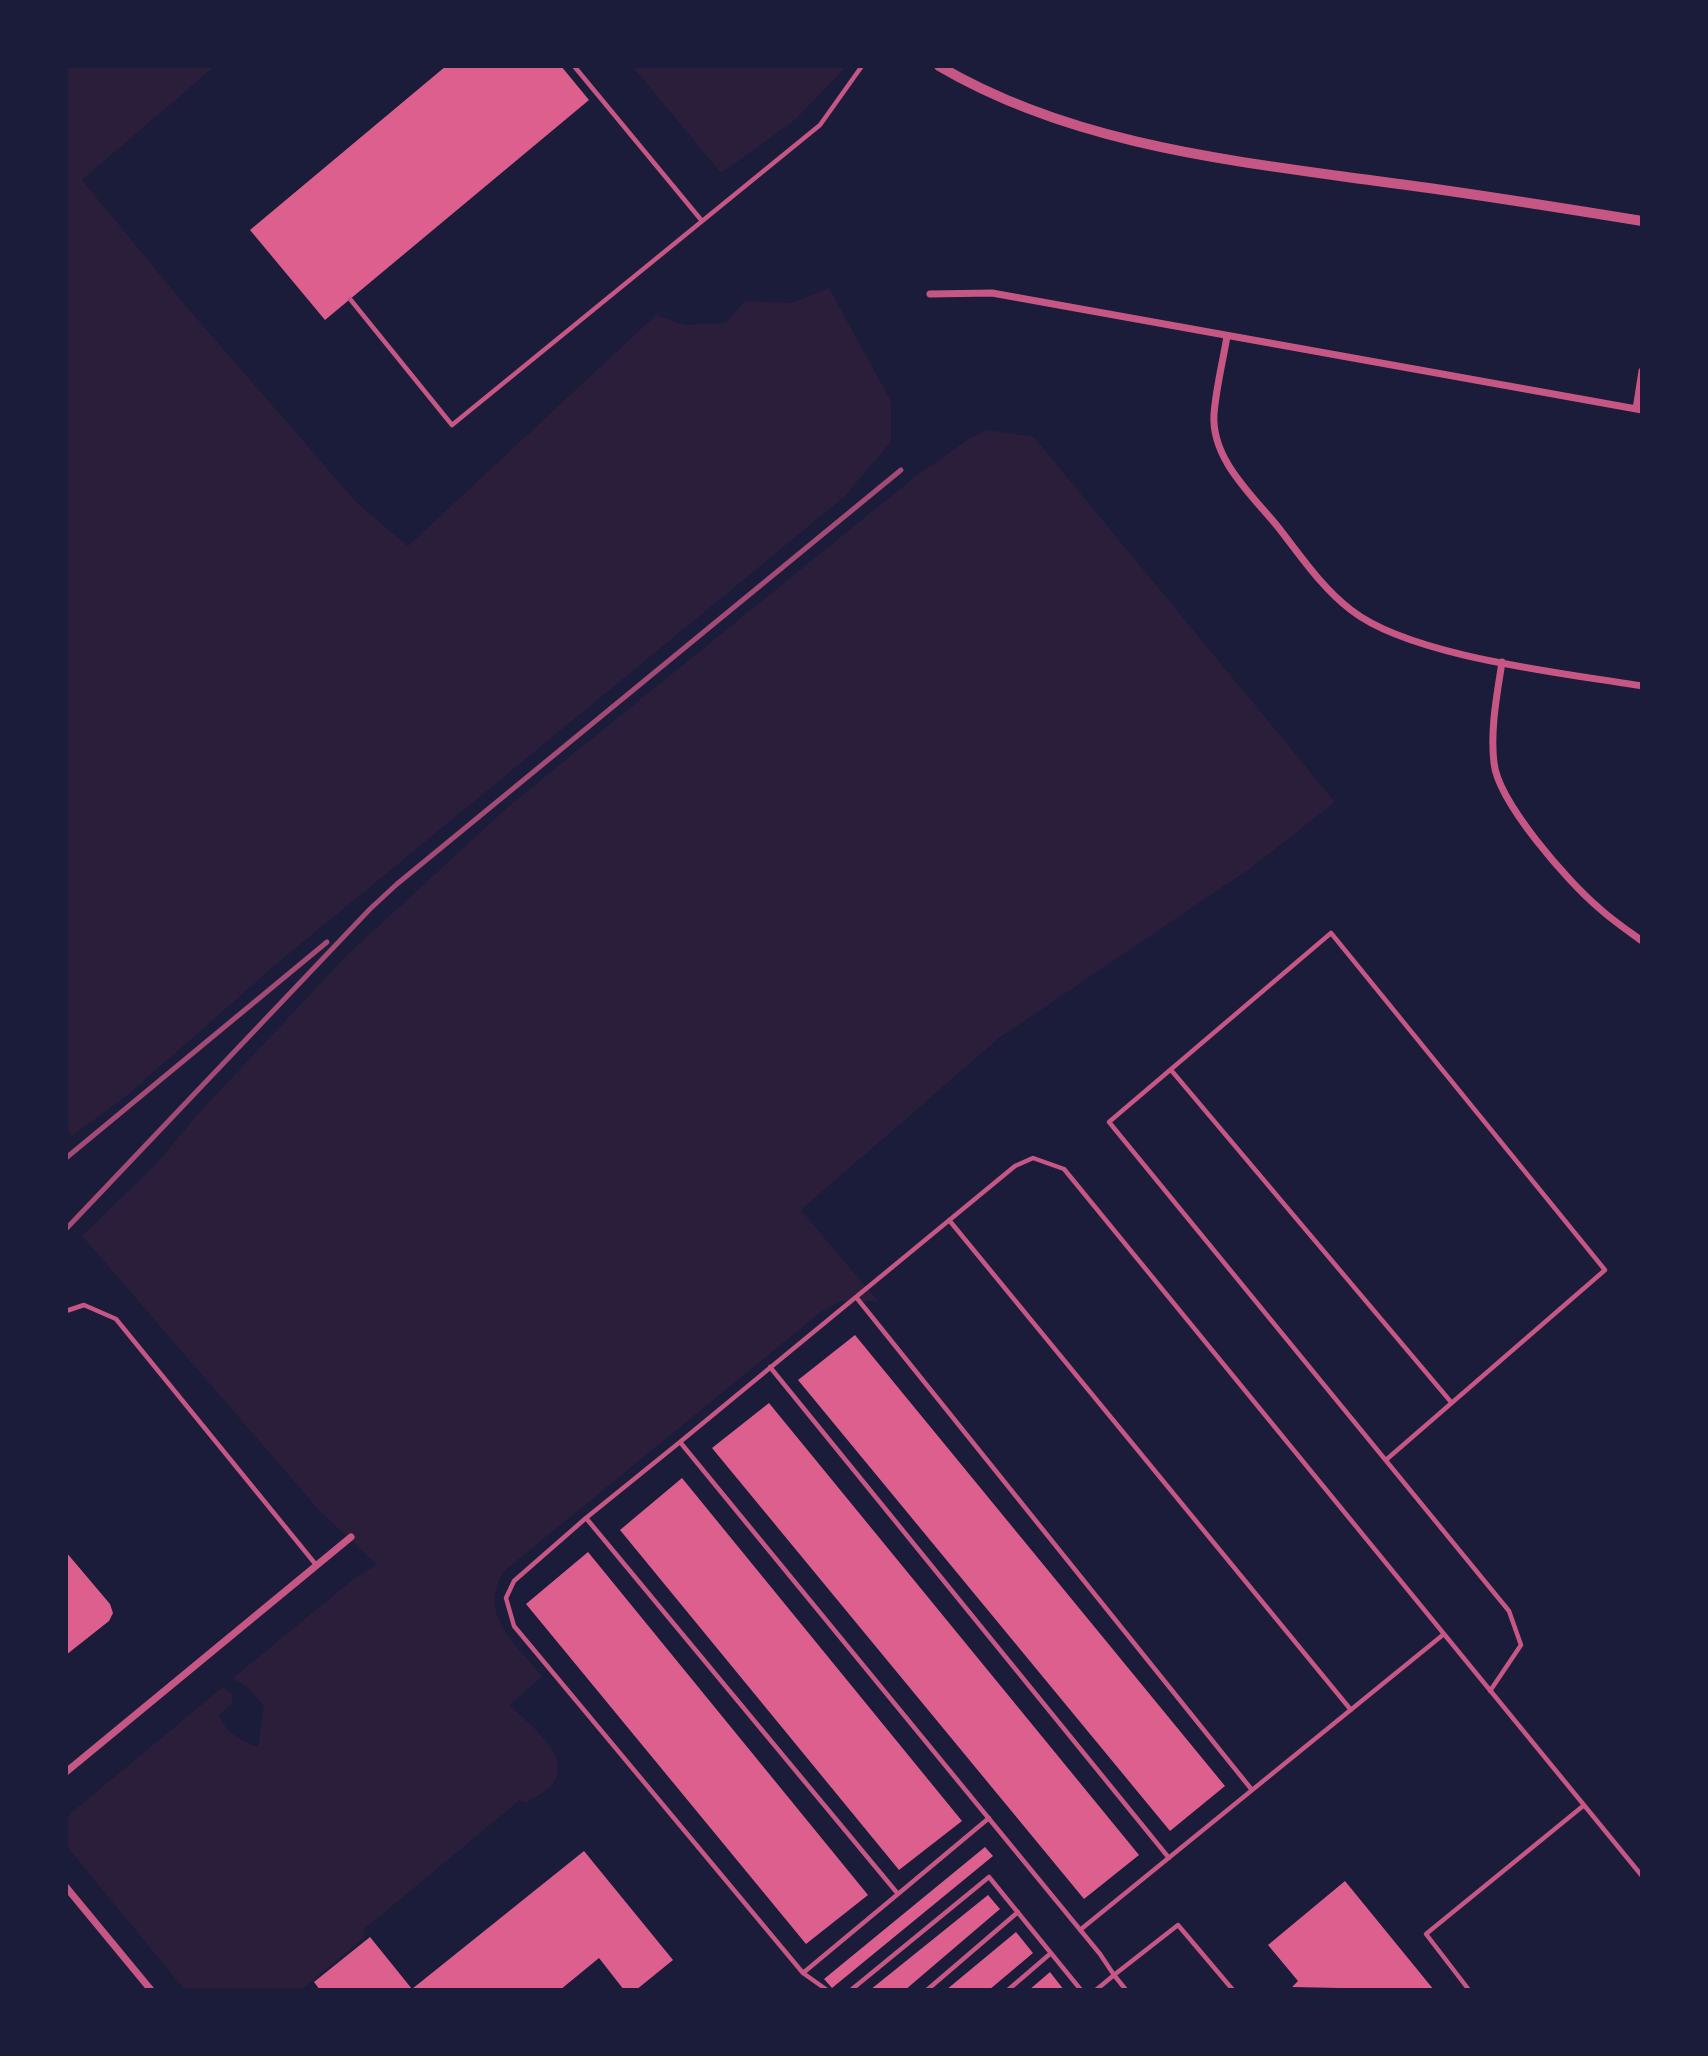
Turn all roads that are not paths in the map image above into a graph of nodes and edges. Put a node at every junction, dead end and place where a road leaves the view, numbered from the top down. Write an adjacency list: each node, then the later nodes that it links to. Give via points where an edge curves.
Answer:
1 (574, 66): 5 (lane)
2 (862, 66): 5 (lane, via 820,125)
3 (939, 66): 4 (street, via 1023,106 1105,134 1216,159)
4 (1642, 220)
5 (702, 221): 7 (lane, via 452,425)
6 (930, 294): 8 (street, via 992,293)
7 (349, 299)
8 (1227, 336): 10 (street); 11 (street, via 1214,416 1218,443 1229,466 1324,584 1351,611 1387,632)
9 (1642, 371): 10 (street)
10 (1639, 409)
11 (1502, 662): 12 (street); 13 (street, via 1492,725 1494,766 1510,803 1542,848 1598,908)
12 (1642, 687)
13 (1642, 941)
14 (1171, 1070): 19 (lane); 19 (lane, via 1331,933 1605,1270); 21 (lane, via 1109,1122)
15 (949, 1220): 16 (lane); 25 (lane, via 1015,1166 1032,1158 1064,1169); 27 (lane)
16 (856, 1297): 18 (lane); 29 (lane)
17 (66, 1311): 24 (lane, via 84,1305 116,1319)
18 (770, 1367): 20 (lane); 32 (lane)
19 (1451, 1402): 21 (lane)
20 (680, 1442): 22 (lane); 31 (lane)
21 (1387, 1459): 26 (lane, via 1508,1611 1521,1645)
22 (586, 1518): 35 (lane); 39 (lane, via 514,1581 506,1598 514,1626)
23 (351, 1537): 24 (street)
24 (318, 1567): 28 (street)
25 (1444, 1634): 26 (lane); 27 (lane)
26 (1490, 1691): 30 (lane)
27 (1351, 1710): 29 (lane)
28 (66, 1772)
29 (1252, 1790): 32 (lane)
30 (1583, 1806): 33 (lane); 50 (lane, via 1426,1934)
31 (989, 1818): 35 (lane); 37 (lane)
32 (1169, 1858): 37 (lane)
33 (1642, 1876)
34 (66, 1887): 41 (street)
35 (898, 1895): 39 (lane)
36 (1018, 1912): 38 (lane); 43 (lane, via 989,1877); 44 (lane)
37 (1080, 1930): 40 (lane)
38 (1051, 1953): 45 (lane); 46 (lane)
39 (803, 1973): 42 (lane)
40 (1114, 1975): 47 (lane); 48 (lane); 49 (lane, via 1178,1925)
41 (151, 1990)
42 (827, 1990)
43 (851, 1990)
44 (927, 1990)
45 (1008, 1990)
46 (1081, 1990)
47 (1096, 1990)
48 (1126, 1990)
49 (1233, 1990)
50 (1469, 1990)

